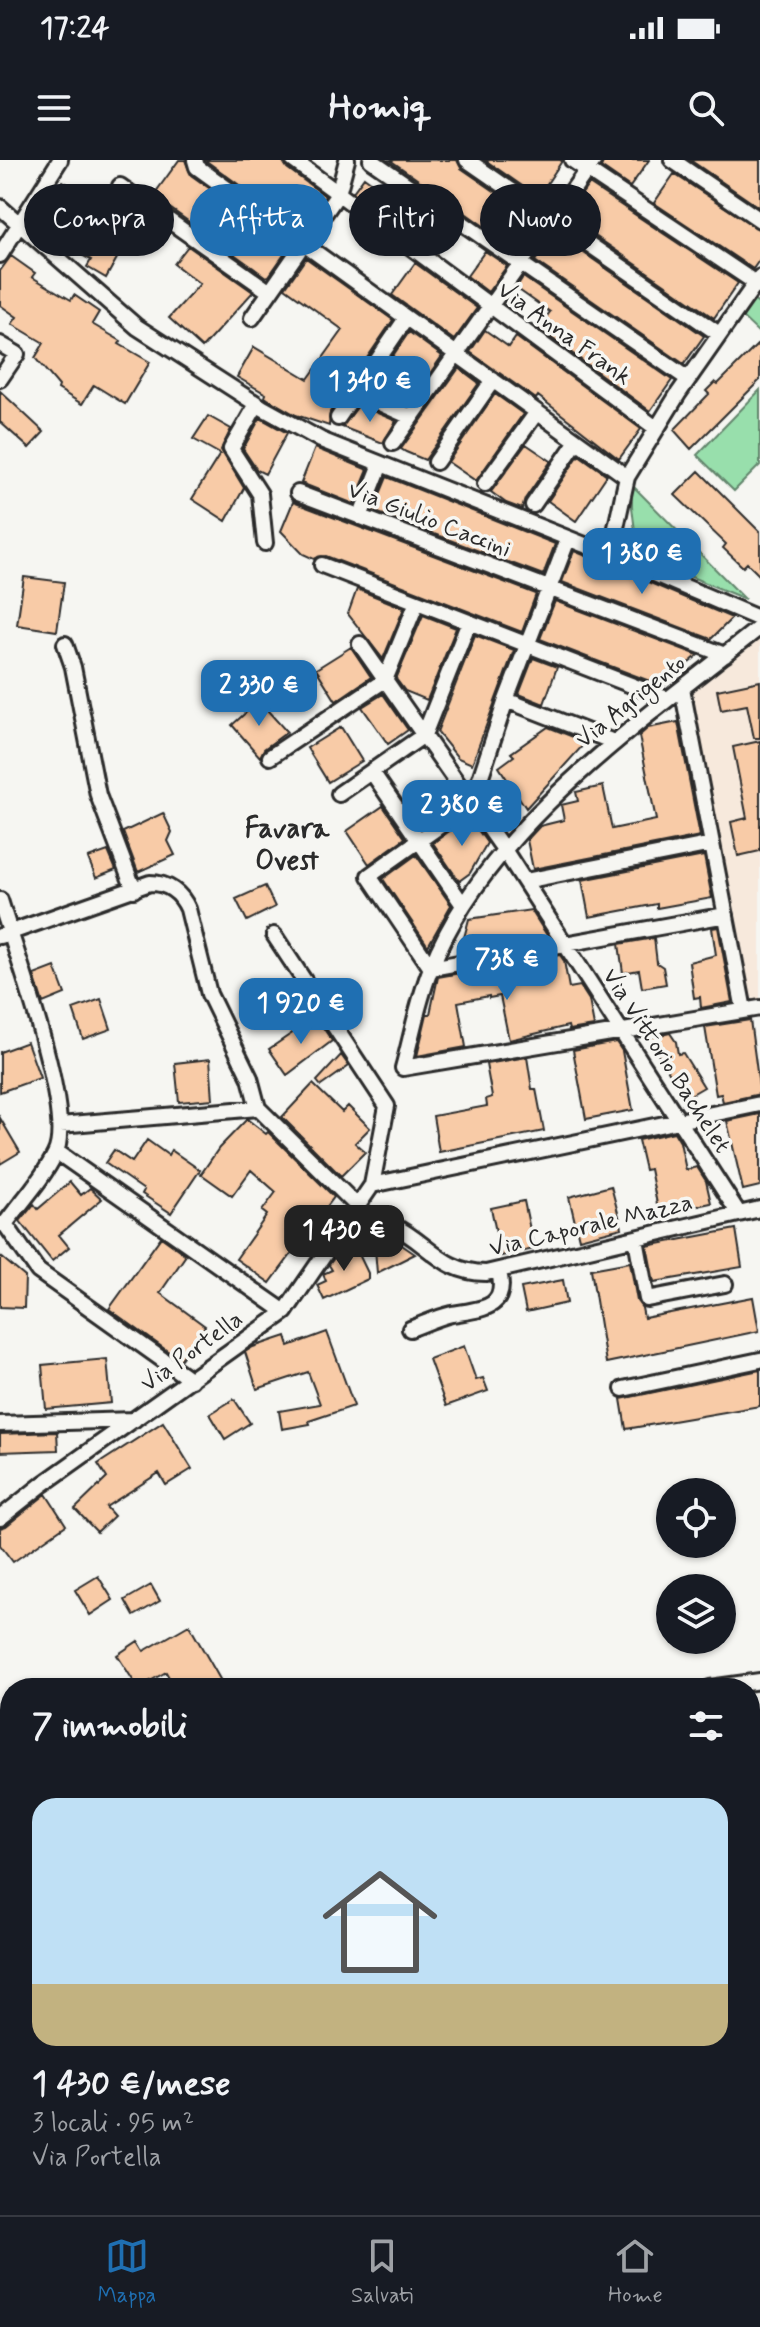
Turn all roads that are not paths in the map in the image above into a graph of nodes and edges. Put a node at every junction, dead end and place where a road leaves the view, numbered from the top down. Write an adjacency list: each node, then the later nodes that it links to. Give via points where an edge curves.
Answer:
1 (60, 160): 18 (street)
2 (293, 160): 13 (street, Via Anna Frank)
3 (347, 160): 13 (street)
4 (371, 160): 24 (street)
5 (467, 160): 11 (street)
6 (572, 160): 9 (street)
7 (672, 160): 16 (street)
8 (196, 163): 10 (street)
9 (590, 165): 12 (street); 25 (street)
10 (224, 184)
11 (502, 184)
12 (577, 184)
13 (338, 194): 14 (street); 27 (street, Via Anna Frank)
14 (333, 202)
15 (0, 207): 18 (street)
16 (760, 220)
17 (174, 224): 26 (street)
18 (19, 226): 20 (street); 37 (street, via 137,327)
19 (601, 252): 30 (street)
20 (0, 255)
21 (296, 256): 26 (street)
22 (319, 256): 29 (street)
23 (526, 256): 24 (street)
24 (521, 263): 27 (street); 34 (street)
25 (759, 282): 30 (street)
26 (270, 292): 28 (street)
27 (490, 307): 32 (street); 41 (street, Via Anna Frank)
28 (252, 318)
29 (405, 320): 32 (street); 36 (street)
30 (719, 334): 34 (street)
31 (0, 344): 33 (street, via 17,354)
32 (457, 354): 35 (street); 39 (street)
33 (0, 379)
34 (688, 379): 41 (street)
35 (493, 380): 38 (street); 44 (street)
36 (355, 392): 39 (street); 40 (street)
37 (257, 404): 45 (street, via 321,440); 52 (street, via 231,449 260,494)
38 (537, 412): 42 (street); 47 (street)
39 (411, 417): 43 (street)
40 (338, 418)
41 (656, 428): 46 (street)
42 (577, 441): 46 (street); 49 (street)
43 (393, 443)
44 (436, 462)
45 (381, 464): 50 (street); 51 (street)
46 (627, 477): 53 (street)
47 (485, 484)
48 (298, 493): 50 (street, Via Giulio Caccini)
49 (533, 505)
50 (360, 517): 55 (street, Via Giulio Caccini)
51 (568, 539): 53 (street); 55 (street)
52 (265, 543)
53 (610, 555): 57 (street)
54 (322, 565): 56 (street)
55 (549, 590): 62 (street); 63 (street, Via Giulio Caccini)
56 (417, 602): 58 (street); 64 (street)
57 (760, 619)
58 (469, 622): 62 (street); 68 (street)
59 (760, 627): 63 (street, Via Agrigento)
60 (65, 644): 78 (street, via 98,795)
61 (360, 644): 64 (street, Via Vittorio Bachelet)
62 (528, 645): 66 (street); 67 (street)
63 (725, 655): 65 (street, Via Agrigento)
64 (385, 680): 68 (street, Via Vittorio Bachelet); 70 (street)
65 (682, 688): 66 (street, Via Agrigento); 75 (street)
66 (667, 699): 69 (street, Via Agrigento)
67 (506, 700): 69 (street); 73 (street)
68 (424, 735): 71 (street); 73 (street, Via Vittorio Bachelet)
69 (614, 742): 76 (street, Via Agrigento)
70 (270, 757)
71 (372, 772): 72 (street); 74 (street)
72 (339, 794)
73 (472, 803): 74 (street); 76 (street, Via Vittorio Bachelet)
74 (419, 841): 80 (street); 85 (street, via 369,876)
75 (712, 844): 77 (street); 81 (street)
76 (505, 851): 77 (street, Via Vittorio Bachelet); 80 (street, Via Agrigento)
77 (525, 881): 84 (street, Via Vittorio Bachelet)
78 (134, 890): 82 (street); 90 (street, via 162,884 185,903 209,994 250,1078)
79 (0, 900): 82 (street)
80 (463, 905): 85 (street, Via Agrigento)
81 (726, 915): 84 (street); 87 (street)
82 (4, 934): 92 (street, via 50,1064)
83 (274, 935): 94 (street, via 387,1106)
84 (565, 945): 85 (street); 88 (street, Via Vittorio Bachelet)
85 (431, 968): 88 (street, Via Agrigento, via 403,1068)
86 (760, 1008): 87 (street)
87 (744, 1010): 88 (street)
88 (620, 1031): 91 (street, Via Vittorio Bachelet)
89 (760, 1104): 91 (street)
90 (258, 1108): 92 (street); 96 (street)
91 (679, 1122): 94 (street); 97 (street, Via Vittorio Bachelet)
92 (60, 1125): 93 (street)
93 (57, 1152): 98 (street); 102 (street)
94 (372, 1185): 96 (street, Via Portella)
95 (760, 1209): 97 (street, Via Caporale Mazza)
96 (352, 1212): 100 (street, Via Caporale Mazza, via 393,1226 456,1269); 102 (street, Via Portella)
97 (739, 1214): 99 (street, Via Caporale Mazza)
98 (2, 1224): 105 (street, via 38,1271)
99 (636, 1239): 100 (street, Via Caporale Mazza); 101 (street, via 647,1299)
100 (499, 1272): 103 (street, via 503,1286 485,1308)
101 (725, 1284)
102 (285, 1312): 105 (street, Via Portella)
103 (410, 1329)
104 (760, 1360): 106 (street)
105 (191, 1380): 107 (street, Via Portella)
106 (623, 1389)
107 (134, 1420): 108 (street); 109 (street, Via Portella)
108 (0, 1424)
109 (0, 1518)

